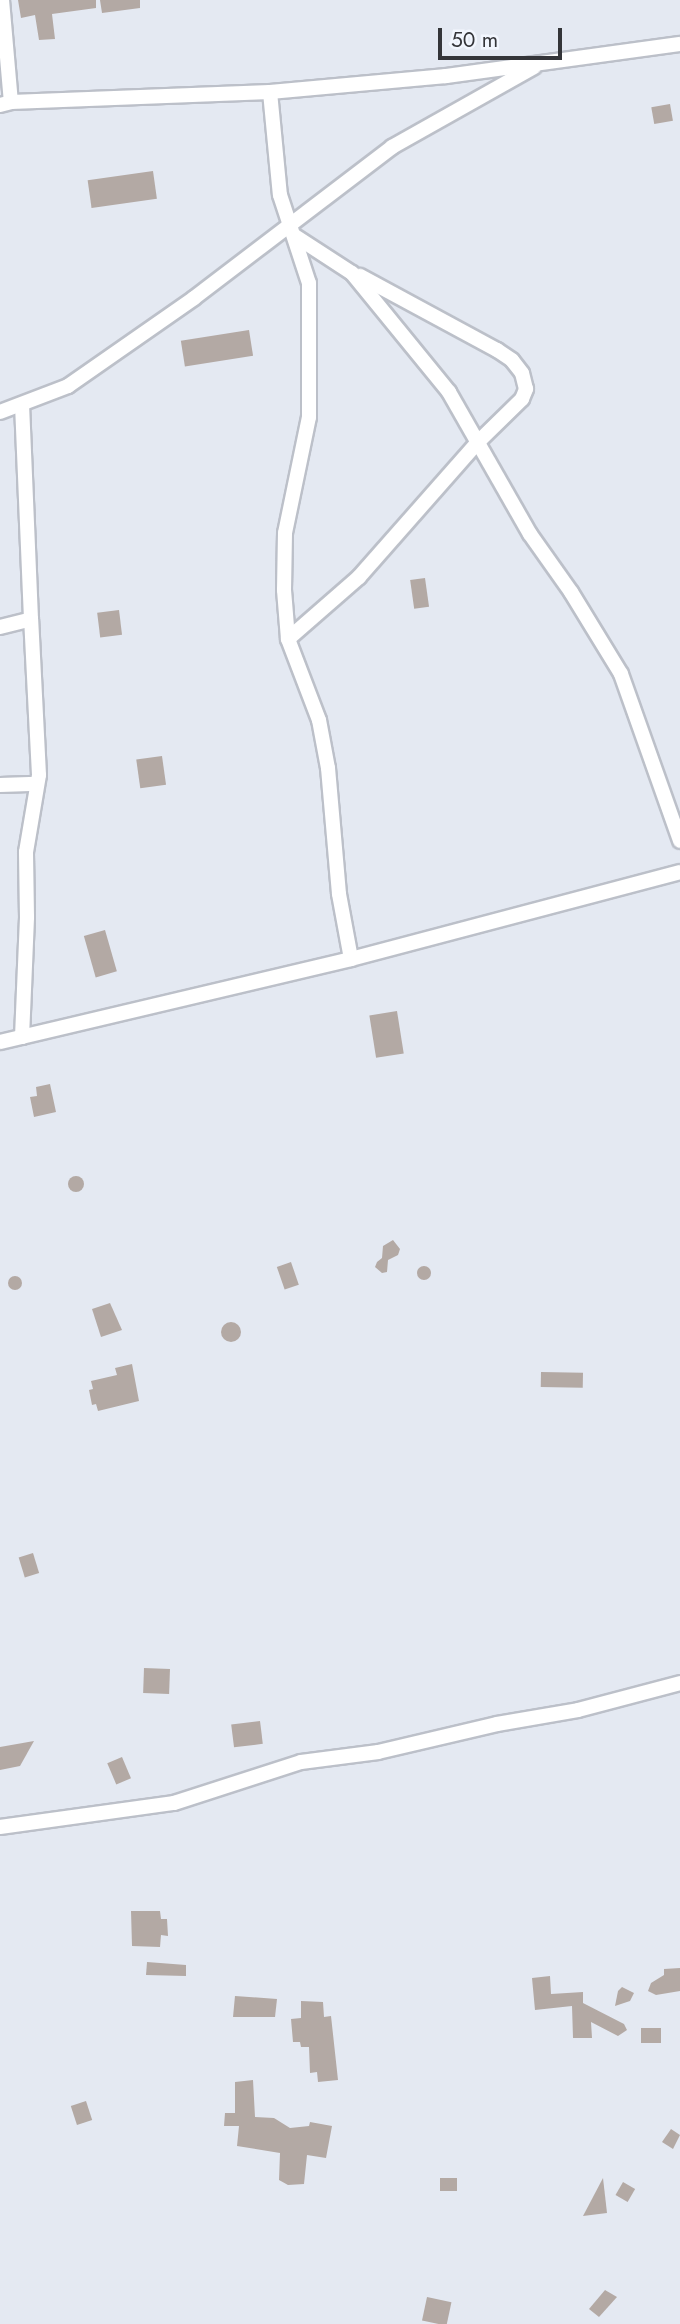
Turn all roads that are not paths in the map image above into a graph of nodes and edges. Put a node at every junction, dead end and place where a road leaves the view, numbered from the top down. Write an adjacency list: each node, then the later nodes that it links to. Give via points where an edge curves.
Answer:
1 (2, 0): 5 (street)
2 (680, 44): 3 (street)
3 (542, 63): 4 (street); 6 (street, via 392,147)
4 (270, 92): 5 (street); 6 (street, via 280,195)
5 (6, 103)
6 (293, 230): 7 (street); 8 (street, via 68,386); 13 (street, via 309,283 309,417 285,533)
7 (352, 272): 10 (street, via 449,392); 10 (street, via 497,350 522,373 526,389 522,399)
8 (22, 404): 9 (street); 11 (street)
9 (0, 412)
10 (477, 443): 13 (street, via 359,577); 16 (street, via 621,674)
11 (32, 619): 12 (street); 14 (street)
12 (0, 627)
13 (288, 639): 18 (street, via 319,720)
14 (37, 784): 15 (street); 19 (street, via 26,852)
15 (0, 785)
16 (680, 841)
17 (680, 872): 18 (street)
18 (351, 959): 19 (street)
19 (22, 1037): 20 (street)
20 (0, 1042)
21 (680, 1683): 22 (street, via 578,1710 378,1752 301,1762 174,1803)
22 (0, 1827)

